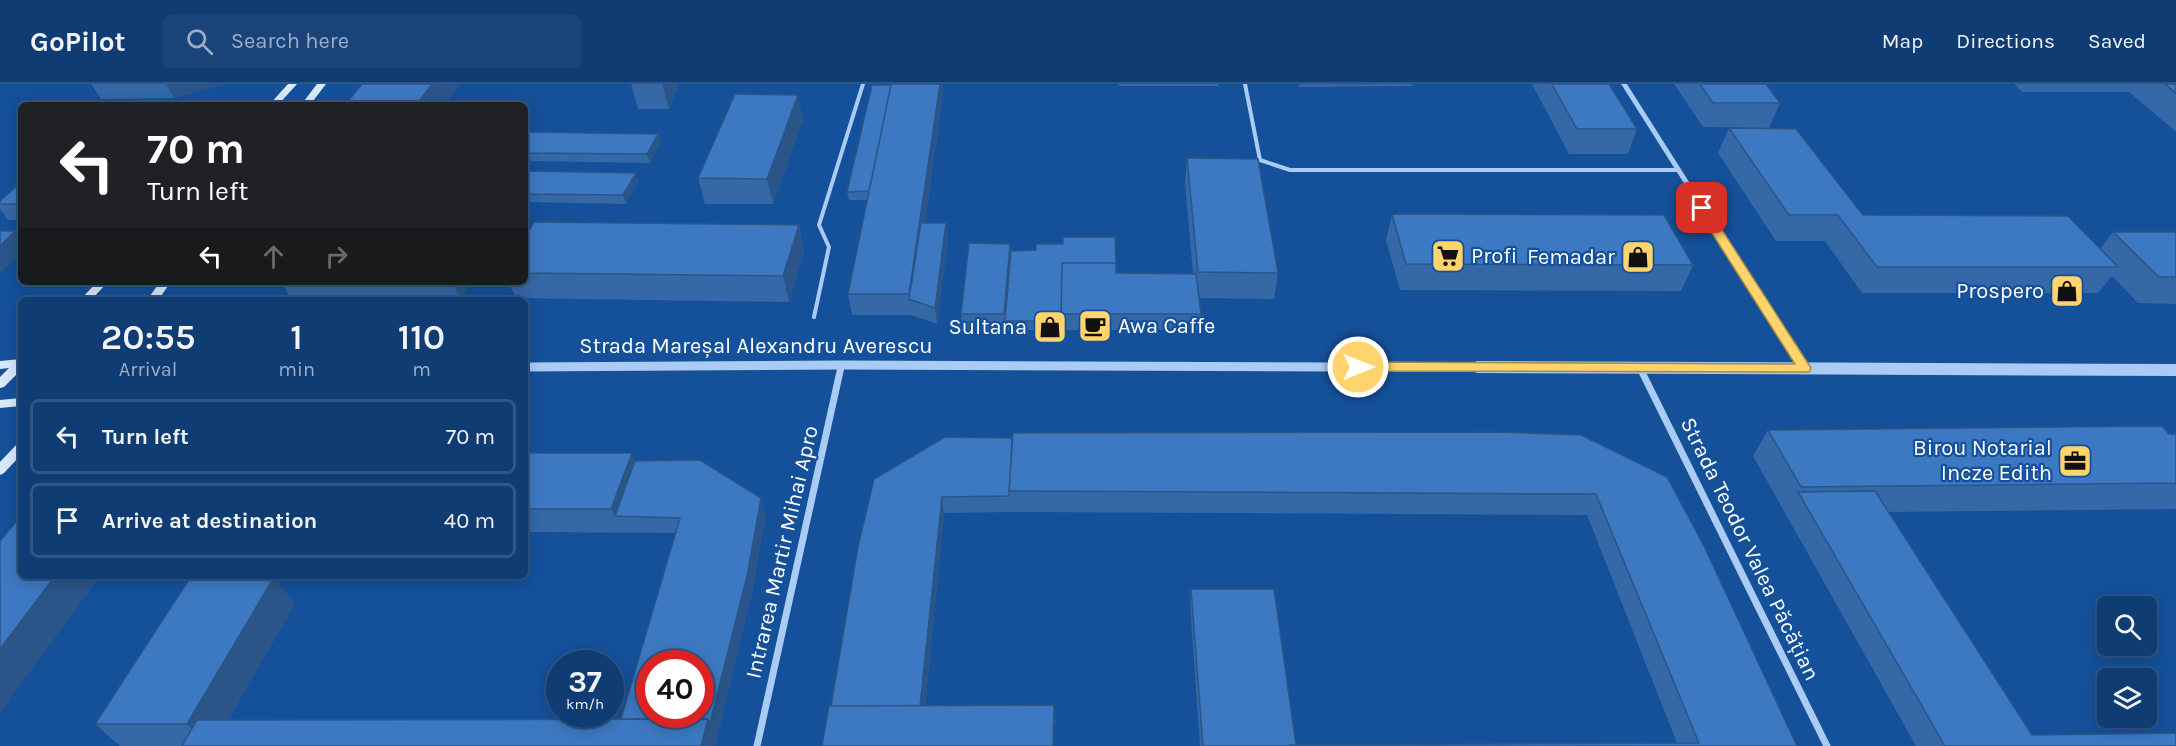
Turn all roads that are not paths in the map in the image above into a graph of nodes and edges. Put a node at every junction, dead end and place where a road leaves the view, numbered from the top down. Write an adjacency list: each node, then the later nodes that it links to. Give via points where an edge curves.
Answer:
1 (293, 84): 6 (main road)
2 (322, 84): 7 (main road)
3 (863, 84): 13 (lane, via 819,225 829,247)
4 (1245, 84): 8 (lane, via 1260,160 1290,170)
5 (1624, 84): 8 (street)
6 (276, 102)
7 (308, 102)
8 (1678, 170): 20 (street)
9 (100, 285): 11 (main road)
10 (164, 285): 12 (main road)
11 (89, 297)
12 (154, 297)
13 (814, 317)
14 (18, 364): 15 (main road)
15 (0, 365)
16 (842, 365): 18 (street, Strada Mareșal Alexandru Averescu); 19 (street, Strada Mareșal Alexandru Averescu); 27 (street, Intrarea Martir Mihai Apro)
17 (18, 367): 22 (main road)
18 (528, 367)
19 (1640, 368): 20 (street, Strada Mareșal Alexandru Averescu); 28 (street, Strada Teodor Valea Păcățian)
20 (1804, 368): 21 (street, Strada Mareșal Alexandru Averescu)
21 (2176, 370)
22 (0, 384)
23 (18, 402): 24 (main road)
24 (0, 404)
25 (18, 450): 26 (main road)
26 (0, 470)
27 (757, 746)
28 (1827, 746)

